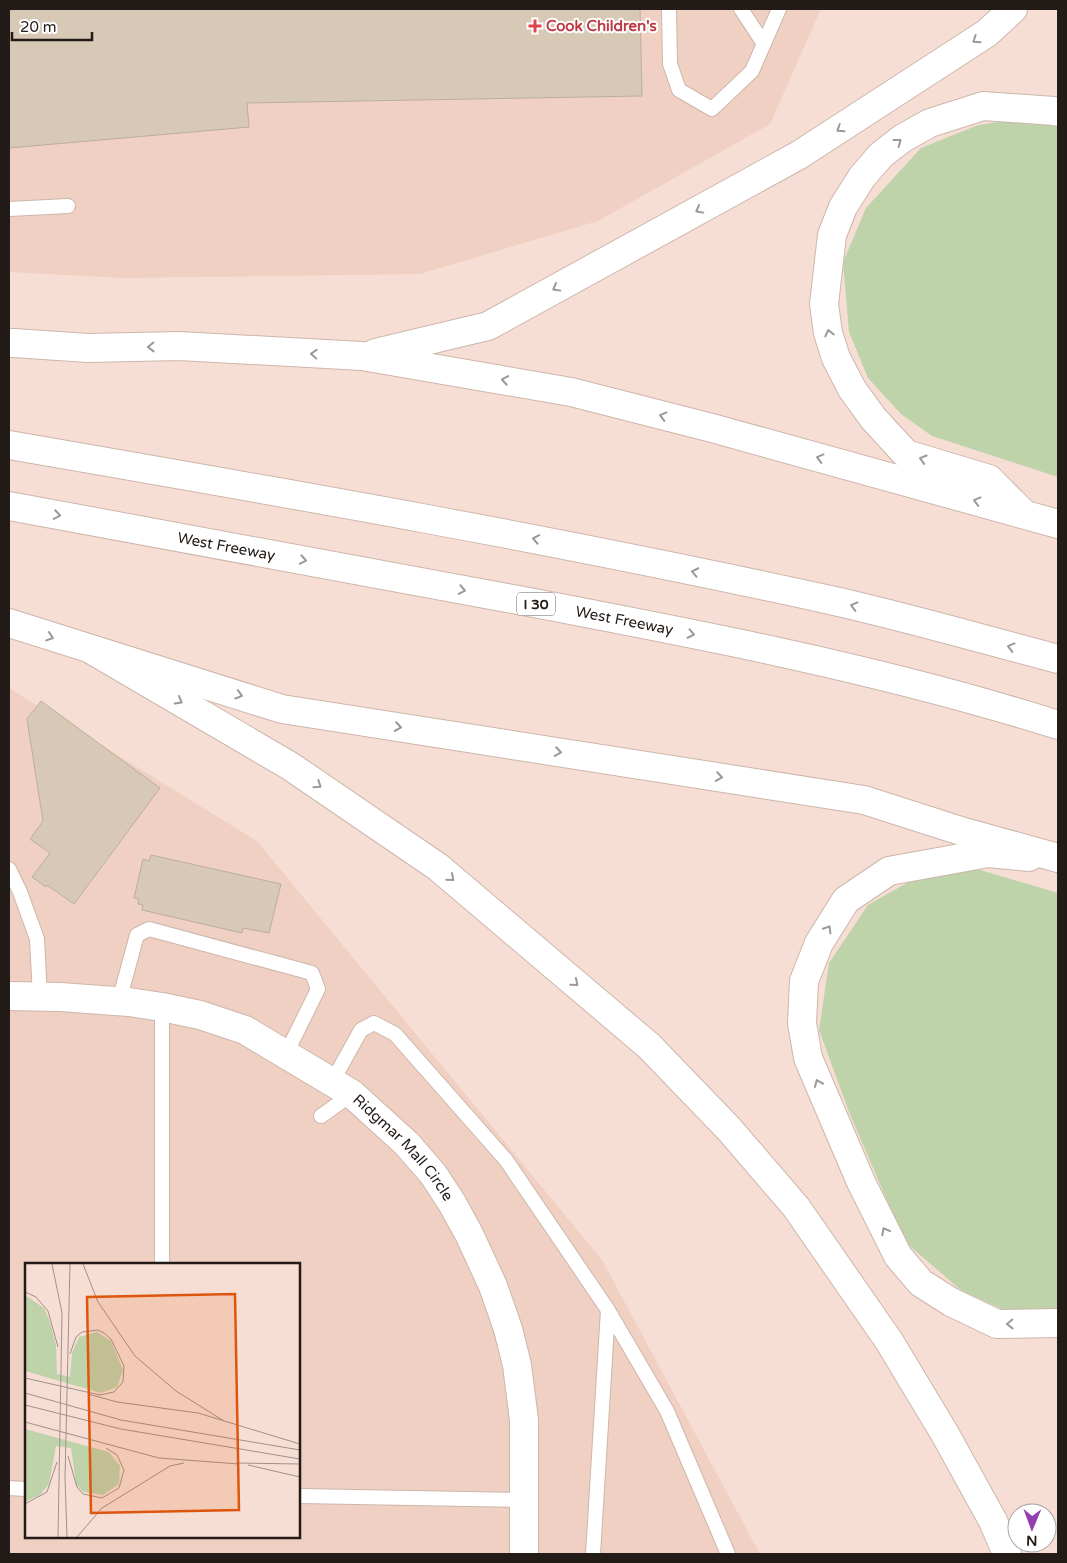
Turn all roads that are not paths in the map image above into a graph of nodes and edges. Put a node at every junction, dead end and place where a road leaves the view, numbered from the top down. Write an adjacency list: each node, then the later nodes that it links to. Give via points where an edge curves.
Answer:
1 (669, 9): 5 (lane, via 670,64 679,90 712,109 752,71)
2 (741, 9): 5 (lane)
3 (779, 9): 5 (lane)
4 (1013, 9): 10 (main road, one-way to 10, via 987,33 799,155 488,326)
5 (764, 44)
6 (1058, 112): 13 (main road, one-way to 6, via 989,479 906,454 852,390 836,358 824,304 832,235 842,208 881,155 930,123 983,106)
7 (68, 206): 8 (lane)
8 (9, 209)
9 (12, 343): 10 (main road, one-way to 9, via 179,346 88,348)
10 (362, 356): 13 (main road, one-way to 10, via 571,392)
11 (9, 445): 17 (main road, one-way to 11, via 842,603 556,543)
12 (9, 506): 18 (main road, West Freeway / I 30, one-way to 18, via 650,625 842,666 976,700)
13 (1024, 514): 14 (main road)
14 (1058, 524)
15 (9, 623): 16 (main road, one-way to 16)
16 (92, 650): 19 (main road, one-way to 19, via 282,709 864,800); 38 (main road, one-way to 38, via 290,766 438,867 649,1046 729,1128 796,1207 894,1349 993,1520)
17 (1058, 660)
18 (1058, 726)
19 (1058, 859): 30 (main road, one-way to 19, via 997,1324 921,1283 898,1256 861,1182 808,1058 802,1023 804,981 819,943 846,900 889,871 988,853)
20 (9, 869): 22 (lane, via 37,939)
21 (9, 996): 22 (main road, Ridgmar Mall Circle)
22 (40, 997): 23 (main road, Ridgmar Mall Circle)
23 (119, 1001): 24 (main road, Ridgmar Mall Circle); 25 (lane, via 137,935 149,929 312,973 318,989)
24 (162, 1007): 25 (main road, Ridgmar Mall Circle, via 245,1030); 28 (lane)
25 (286, 1054): 26 (main road, Ridgmar Mall Circle)
26 (342, 1088): 27 (lane); 29 (lane, via 361,1030 374,1023 395,1034 506,1160); 34 (main road, Ridgmar Mall Circle, via 407,1144 433,1174 465,1226 493,1286 508,1329 521,1384)
27 (321, 1116)
28 (162, 1263)
29 (608, 1310): 36 (lane); 37 (lane, via 667,1411)
30 (1058, 1323)
31 (9, 1488): 32 (lane)
32 (25, 1489)
33 (300, 1496): 34 (lane)
34 (525, 1500): 35 (main road, Ridgmar Mall Circle)
35 (524, 1554)
36 (593, 1554)
37 (728, 1554)
38 (1007, 1554)

